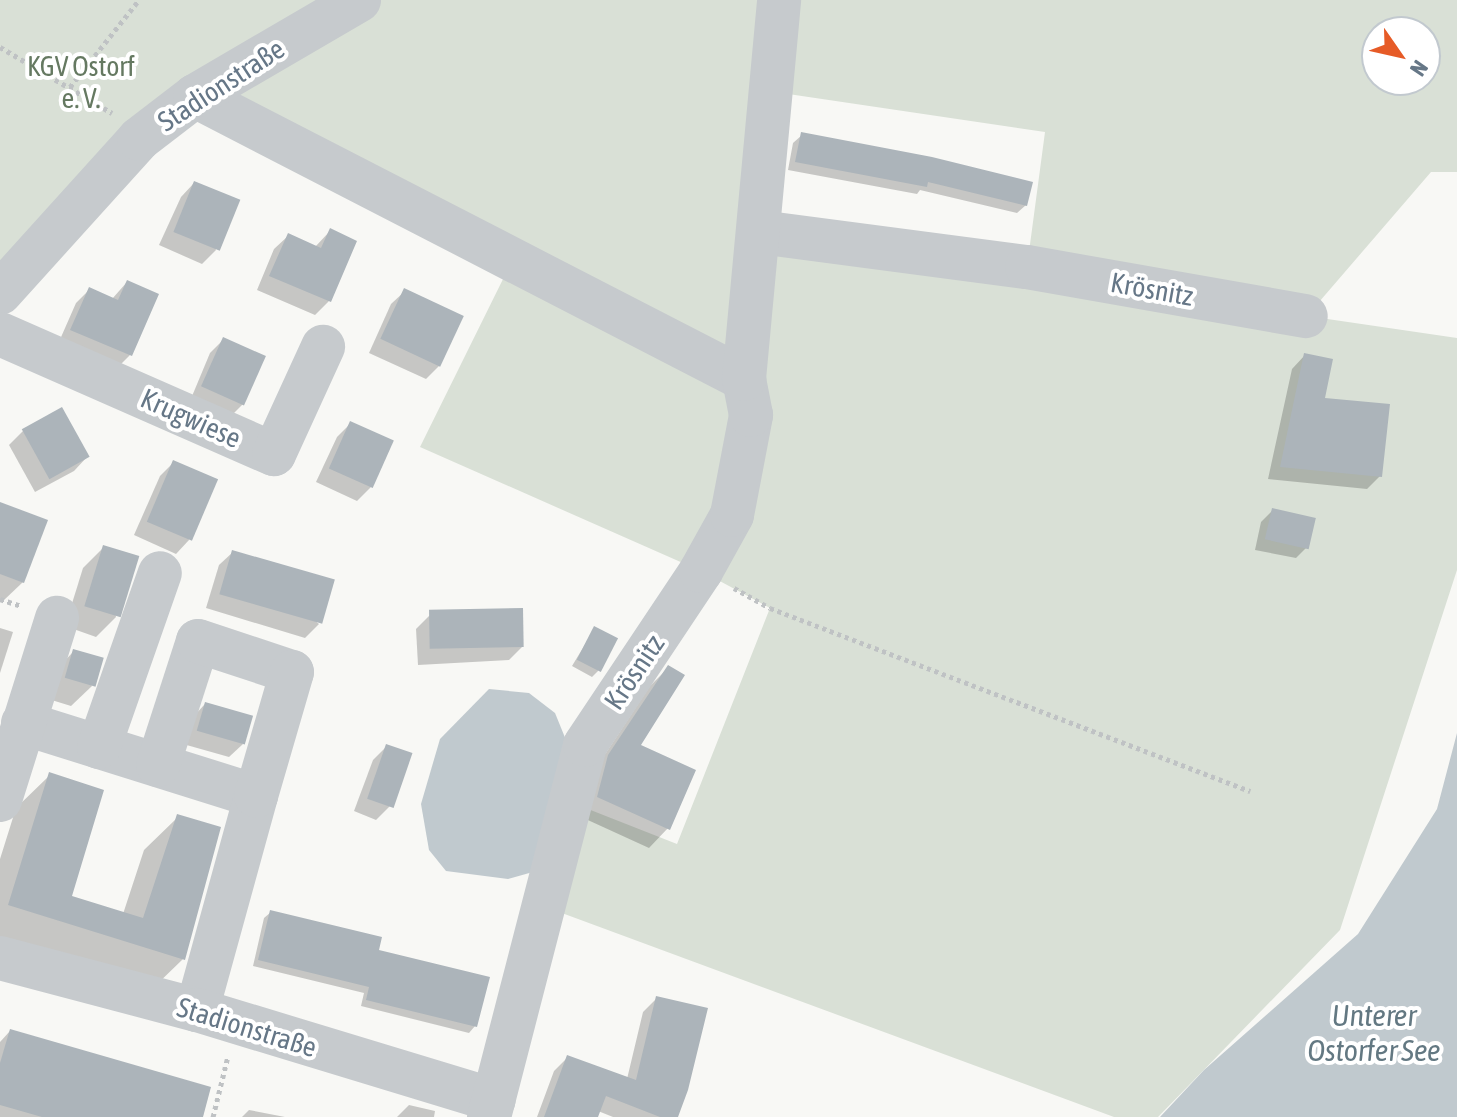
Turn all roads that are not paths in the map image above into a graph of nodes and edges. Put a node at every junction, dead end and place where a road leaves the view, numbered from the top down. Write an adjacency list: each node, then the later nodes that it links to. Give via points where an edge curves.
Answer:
1 (359, 0): 3 (street, Stadionstraße)
2 (779, 0): 4 (street, Krösnitz)
3 (195, 96): 5 (street, Stadionstraße, via 139,139); 9 (street)
4 (760, 232): 6 (street, Krösnitz, via 1027,267); 9 (street, Krösnitz)
5 (0, 293)
6 (1306, 316)
7 (0, 334): 8 (street, Krugwiese, via 274,454)
8 (323, 347)
9 (744, 379): 19 (street, Krösnitz, via 751,415 732,515 701,571 585,745)
10 (160, 573): 13 (street)
11 (57, 618): 12 (street)
12 (23, 723): 13 (street); 16 (street)
13 (99, 747): 14 (street)
14 (158, 765): 15 (street); 15 (street, via 198,641 292,672)
15 (256, 796): 18 (street)
16 (0, 800)
17 (0, 958): 18 (street, Stadionstraße)
18 (217, 1017): 19 (street, Stadionstraße)
19 (492, 1109)

